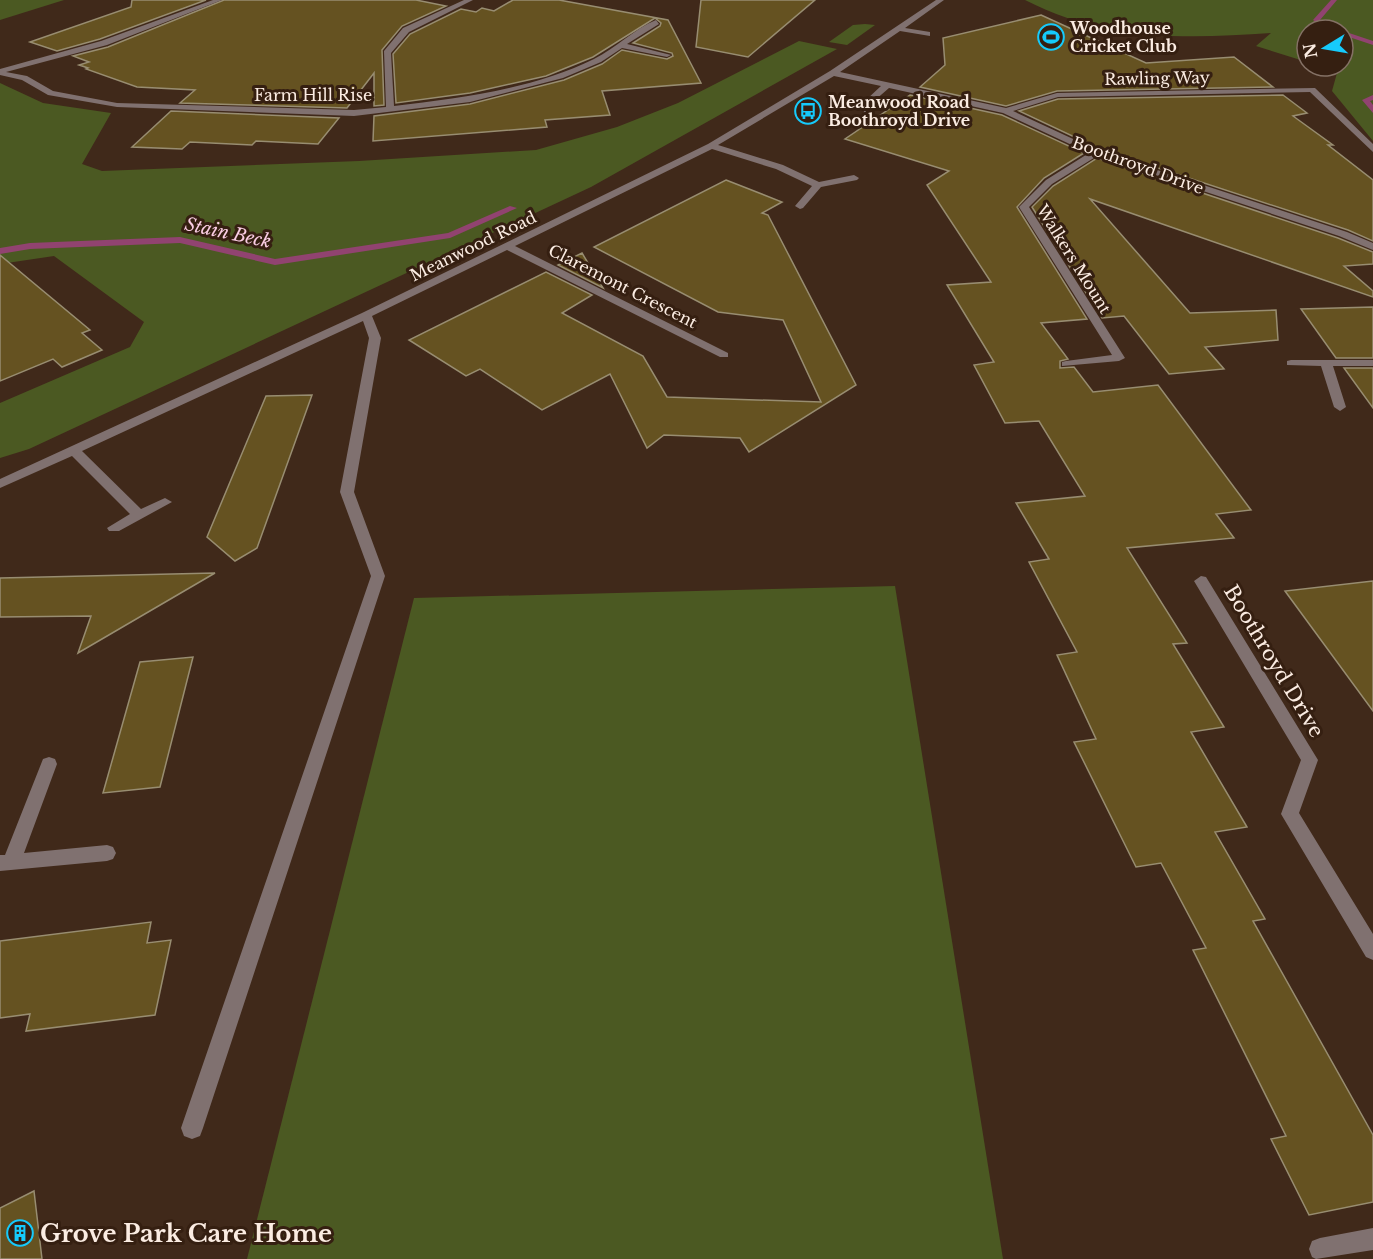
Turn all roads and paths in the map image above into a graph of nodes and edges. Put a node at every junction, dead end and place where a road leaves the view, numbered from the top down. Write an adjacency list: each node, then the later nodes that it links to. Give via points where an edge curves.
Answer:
1 (219, 0): 9 (street, via 104,43)
2 (470, 0): 12 (street, via 406,30 387,53)
3 (941, 0): 5 (street, Meanwood Road)
4 (656, 22): 7 (street, Farm Hill Rise)
5 (899, 28): 6 (street); 10 (street, Meanwood Road)
6 (927, 34)
7 (620, 45): 8 (street); 12 (street, Farm Hill Rise, via 598,60 560,76 467,100)
8 (667, 55)
9 (0, 72): 12 (street, Farm Hill Rise, via 24,78 51,93 117,105 354,113)
10 (833, 73): 11 (street, Boothroyd Drive); 15 (street, Meanwood Road)
11 (887, 85): 13 (street, Boothroyd Drive); 14 (street, via 870,100)
12 (390, 109)
13 (1006, 111): 16 (street, Rawling Way, via 1057,95 1312,90); 17 (street, Boothroyd Drive)
14 (865, 120)
15 (711, 146): 19 (street, via 781,168); 21 (street, Meanwood Road)
16 (1373, 149)
17 (1096, 153): 22 (street, Boothroyd Drive); 27 (street, Walkers Mount, via 1049,182 1024,207 1119,358)
18 (854, 178): 19 (street)
19 (818, 185): 20 (street)
20 (800, 206)
21 (508, 246): 23 (street, Meanwood Road); 24 (street, Claremont Crescent)
22 (1373, 247)
23 (366, 315): 30 (street, Meanwood Road); 40 (street, via 375,338 347,492 378,576)
24 (724, 355)
25 (1291, 363): 28 (street)
26 (1373, 363): 28 (street)
27 (1066, 364)
28 (1326, 364): 29 (street)
29 (1340, 407)
30 (74, 450): 31 (street, Meanwood Road); 33 (street)
31 (0, 484)
32 (165, 502): 33 (street)
33 (139, 515): 34 (street)
34 (114, 528)
35 (1201, 581): 39 (street, Boothroyd Drive, via 1310,760 1290,814)
36 (49, 764): 38 (street)
37 (107, 853): 38 (street)
38 (5, 862)
39 (1373, 951)
40 (192, 1128)
41 (1373, 1239): 42 (street)
42 (1320, 1249)

